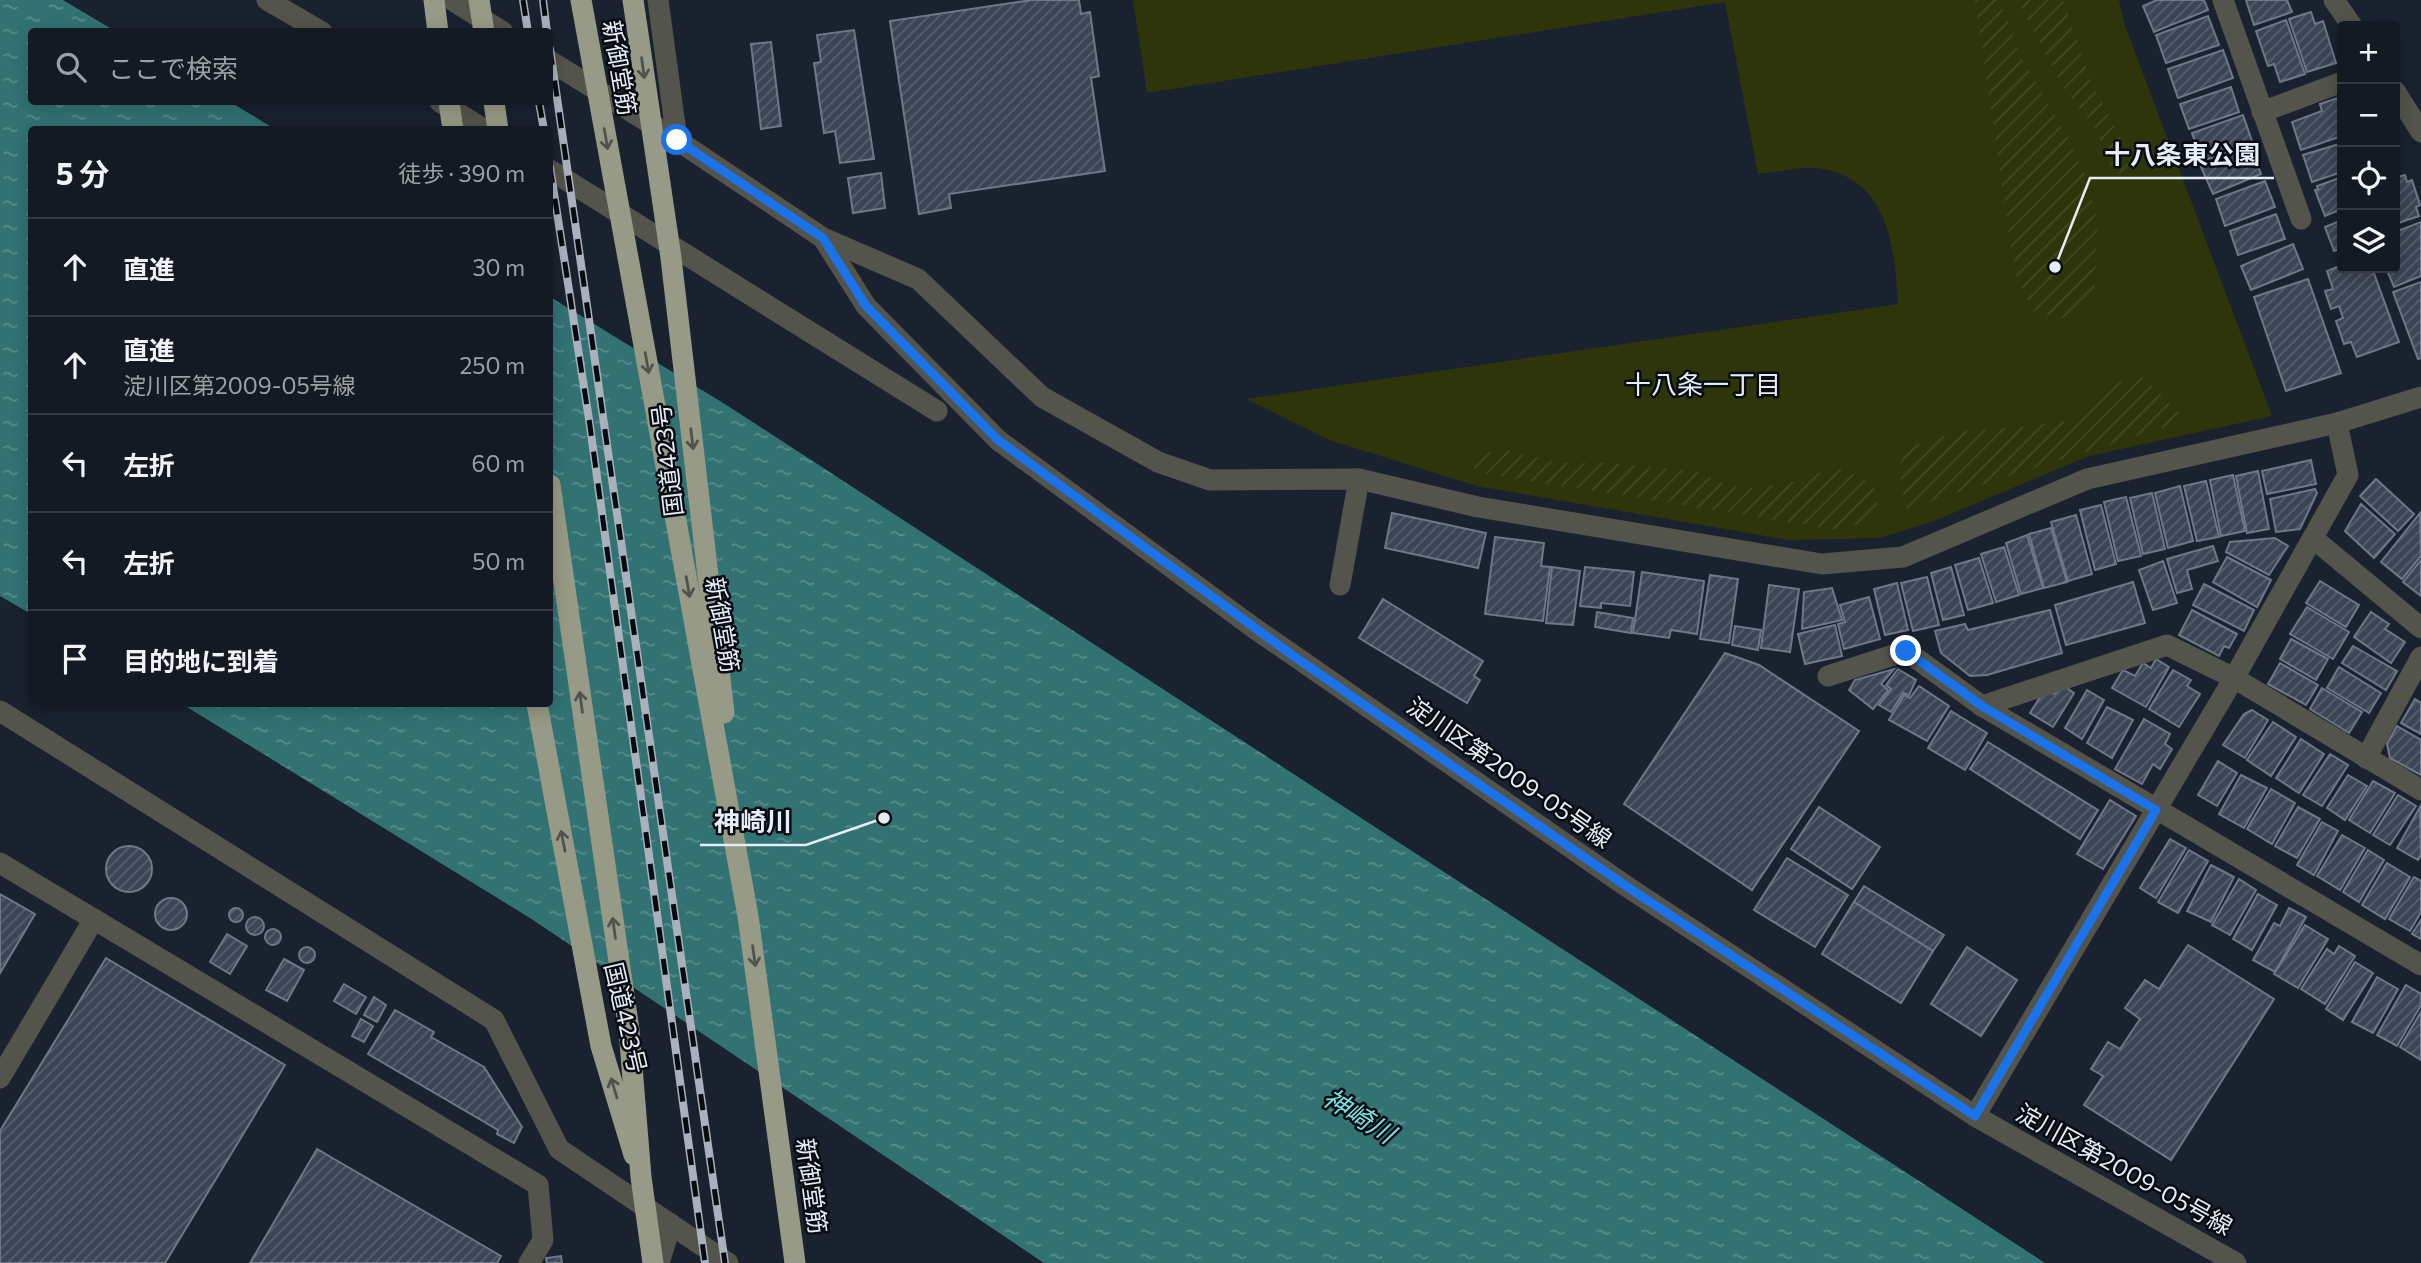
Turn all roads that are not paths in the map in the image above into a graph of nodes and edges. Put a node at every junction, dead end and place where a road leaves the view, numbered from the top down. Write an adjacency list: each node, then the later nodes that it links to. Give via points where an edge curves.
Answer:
1 (267, 0): 11 (street)
2 (434, 0): 12 (highway)
3 (453, 0): 14 (street)
4 (479, 0): 13 (highway, bridge)
5 (581, 0): 48 (highway, 新御堂筋, one-way to 48, bridge)
6 (633, 0): 48 (highway, 国道423号, one-way to 48, bridge, via 671,258)
7 (658, 0): 26 (street)
8 (2223, 0): 21 (street)
9 (2334, 0): 10 (street)
10 (2349, 21)
11 (316, 28)
12 (438, 28)
13 (483, 28)
14 (497, 28)
15 (553, 63): 26 (street)
16 (2337, 84): 21 (street)
17 (2400, 99): 25 (street)
18 (445, 105): 23 (street)
19 (449, 105): 22 (highway, bridge)
20 (494, 105): 24 (highway)
21 (2262, 112): 28 (street)
22 (452, 126)
23 (479, 126)
24 (497, 126)
25 (2421, 132)
26 (677, 140): 29 (street)
27 (553, 172): 31 (street)
28 (2301, 219)
29 (823, 238): 33 (street, via 918,279 1042,397 1158,462 1210,480); 52 (street, 淀川区第2009-05号線, via 866,306 998,440 1292,655 1615,879)
30 (2421, 397): 32 (street)
31 (937, 411)
32 (2337, 424): 33 (street, via 2087,479 1903,557 1822,564 1478,507); 35 (street, via 2348,475)
33 (1359, 479): 36 (street)
34 (553, 506): 53 (highway, one-way to 34, bridge, via 629,1030)
35 (2314, 539): 37 (street); 40 (street)
36 (1340, 585)
37 (2421, 628)
38 (2421, 657): 44 (street)
39 (1828, 677): 41 (street, via 1906,651)
40 (2234, 678): 41 (street, via 2168,645); 44 (street); 46 (street)
41 (1982, 706): 46 (street)
42 (538, 707): 53 (highway, 国道423号, one-way to 42, bridge, via 601,1046)
43 (0, 711): 54 (street, via 494,1020 559,1149)
44 (2365, 758): 45 (street)
45 (2421, 790)
46 (2156, 810): 50 (street); 52 (street)
47 (0, 863): 49 (street)
48 (748, 916): 59 (highway, 新御堂筋, one-way to 59, bridge)
49 (94, 919): 51 (street); 55 (street, via 538,1185 543,1240)
50 (2421, 965)
51 (0, 1078)
52 (1975, 1116): 60 (street, 淀川区第2009-05号線)
53 (641, 1177): 56 (highway, bridge)
54 (671, 1224): 57 (street); 58 (street)
55 (529, 1263)
56 (653, 1263)
57 (659, 1263)
58 (728, 1263)
59 (795, 1263)
60 (2236, 1263)

